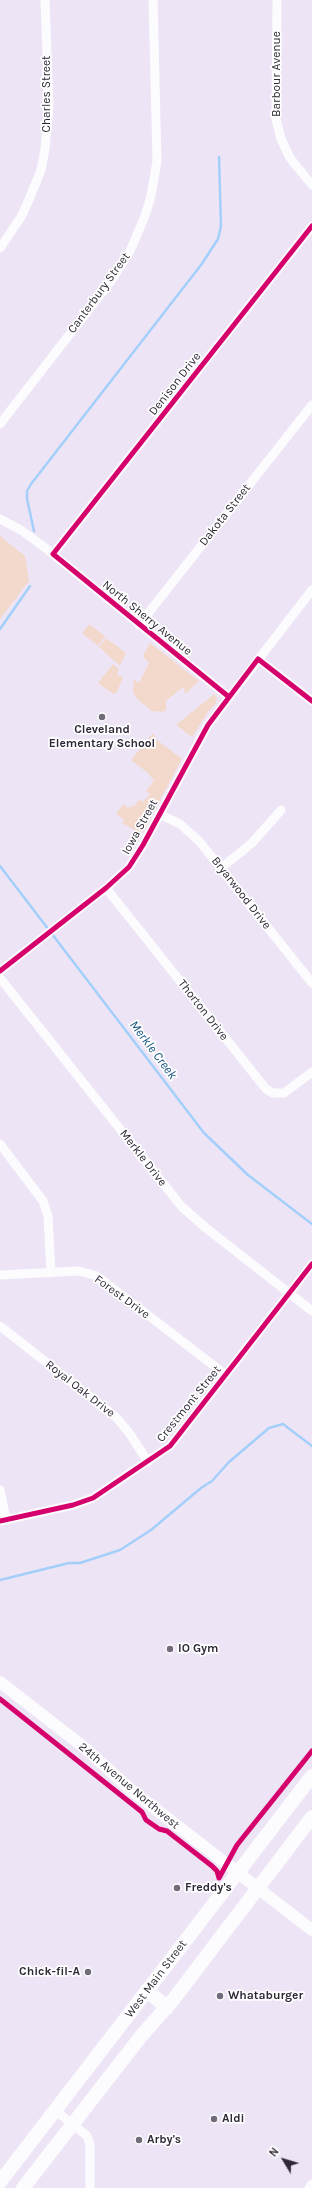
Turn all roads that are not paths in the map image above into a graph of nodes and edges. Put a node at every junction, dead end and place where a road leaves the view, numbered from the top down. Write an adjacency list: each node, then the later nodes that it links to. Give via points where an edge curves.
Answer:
1 (45, 0): 6 (street, Charles Street, via 49,106 45,149 28,202)
2 (153, 0): 8 (street, Canterbury Street, via 157,161 145,216 130,251 111,281)
3 (277, 0): 4 (street, Barbour Avenue, via 276,119 281,139 290,158)
4 (312, 185)
5 (312, 226): 10 (street, Denison Drive)
6 (0, 248)
7 (312, 405): 12 (street, Dakota Street)
8 (0, 424)
9 (0, 519): 10 (street, North Sherry Avenue, via 28,534)
10 (53, 554): 12 (street, North Sherry Avenue)
11 (312, 590): 13 (street, Iowa Street)
12 (139, 625): 14 (street, North Sherry Avenue)
13 (258, 659): 14 (street, Iowa Street); 15 (street)
14 (229, 697): 17 (street, Iowa Street, via 202,735)
15 (312, 701)
16 (281, 810): 18 (street, via 252,843)
17 (159, 814): 18 (street, Bryarwood Drive, via 172,819 190,832); 19 (street, Iowa Street, via 136,858)
18 (221, 868): 22 (street, Bryarwood Drive)
19 (106, 888): 20 (street, Iowa Street); 23 (street, Thorton Drive, via 266,1089 273,1093 284,1093)
20 (0, 971)
21 (0, 978): 28 (street, Merkle Drive, via 182,1207)
22 (312, 983)
23 (312, 1072)
24 (0, 1144): 26 (street, via 43,1201 48,1216)
25 (312, 1264): 28 (street, Crestmont Street)
26 (51, 1273): 27 (street, Forest Drive); 31 (street, Forest Drive, via 79,1271 97,1276)
27 (0, 1276)
28 (289, 1293): 29 (street, Merkle Drive); 31 (street, Crestmont Street)
29 (312, 1311)
30 (0, 1326): 32 (street, Royal Oak Drive, via 116,1418)
31 (226, 1375): 32 (street, Crestmont Street, via 170,1446)
32 (148, 1462): 34 (street, Crestmont Street, via 93,1498 73,1505)
33 (0, 1490): 34 (street)
34 (3, 1520)
35 (0, 1682): 38 (main road, 24th Avenue Northwest)
36 (312, 1776): 38 (main road, West Main Street)
37 (312, 1817): 39 (main road, West Main Street)
38 (237, 1872): 39 (main road, 24th Avenue Northwest); 41 (main road, West Main Street)
39 (258, 1889): 40 (main road, 24th Avenue Northwest); 42 (main road, West Main Street)
40 (312, 1930)
41 (146, 1990): 42 (main road); 43 (main road, West Main Street)
42 (167, 2008): 44 (main road, West Main Street, via 142,2035)
43 (55, 2110): 44 (street); 45 (main road, West Main Street)
44 (74, 2124): 47 (main road, West Main Street); 48 (street, via 86,2133 89,2139)
45 (0, 2182)
46 (312, 2184): 49 (street)
47 (23, 2188)
48 (90, 2188)
49 (309, 2188)

